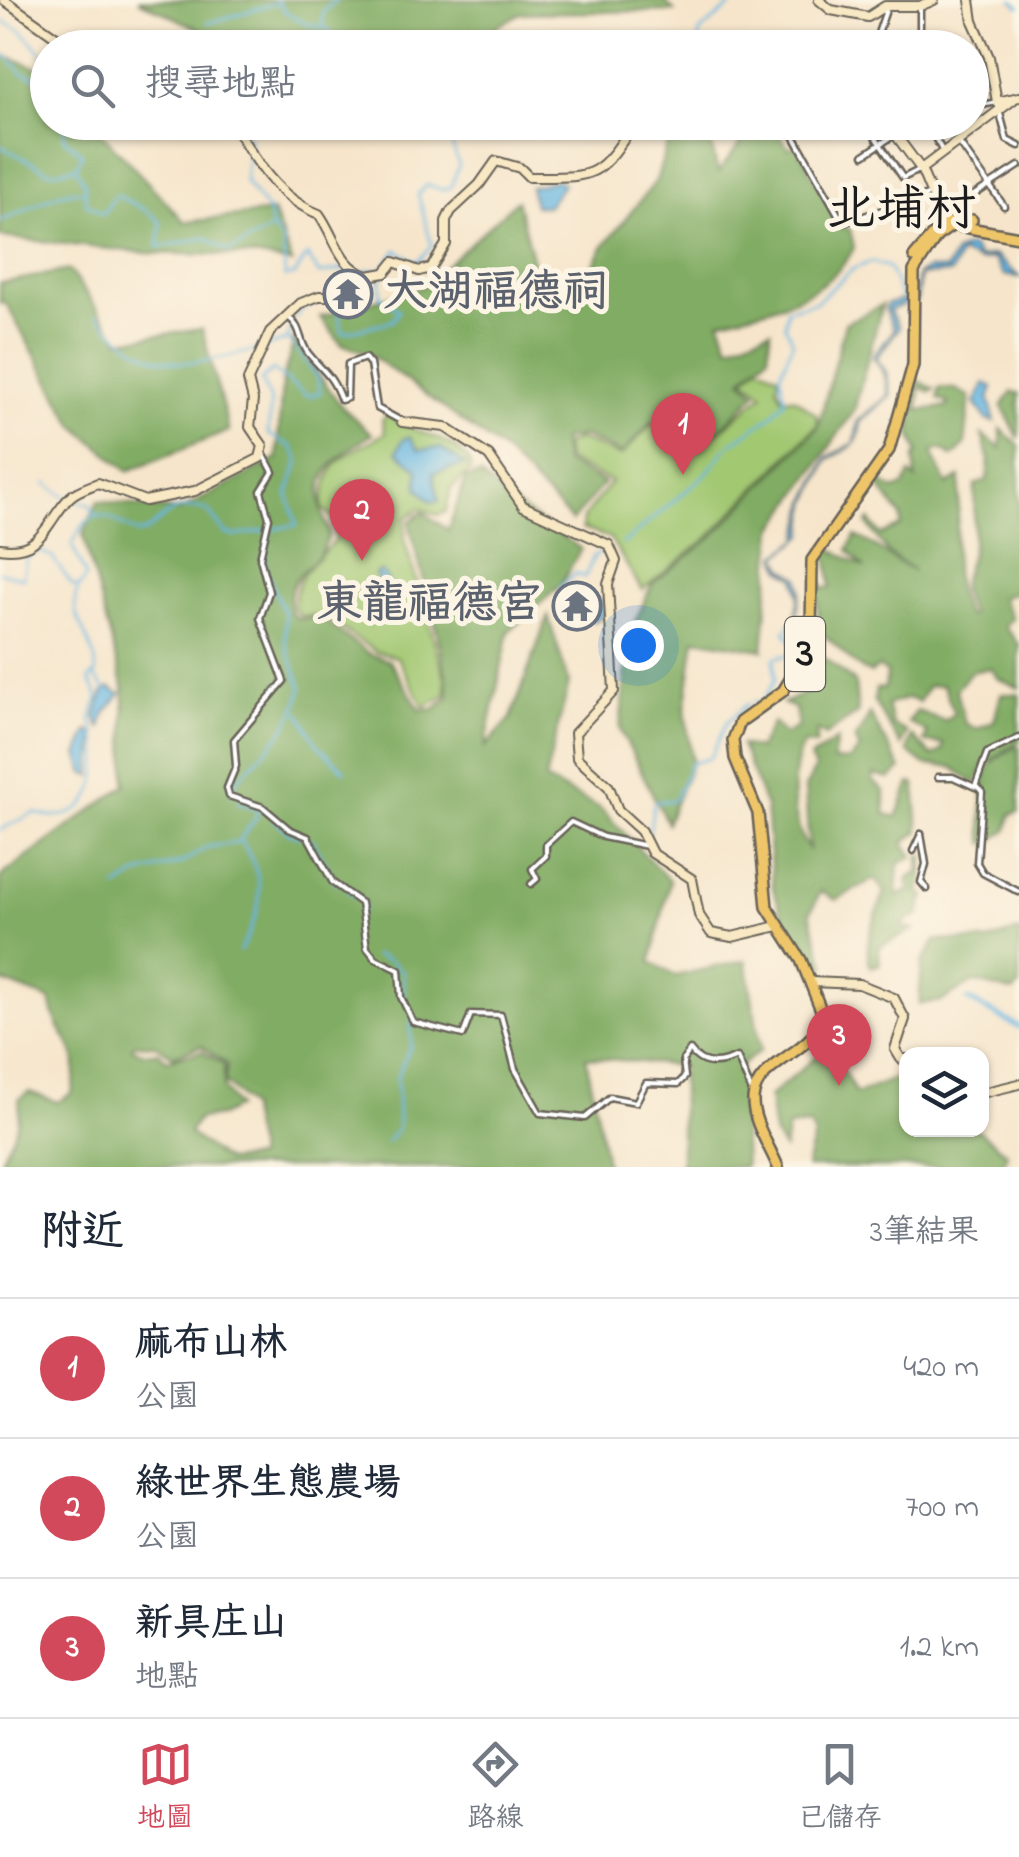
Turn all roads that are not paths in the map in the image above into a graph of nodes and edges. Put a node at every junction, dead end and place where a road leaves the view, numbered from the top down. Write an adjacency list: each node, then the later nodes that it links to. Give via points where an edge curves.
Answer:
1 (4, 0): 7 (street)
2 (820, 0): 5 (street, via 831,10 868,17)
3 (934, 0): 6 (street)
4 (970, 0): 10 (street)
5 (890, 6): 6 (street); 8 (street)
6 (920, 6): 9 (street)
7 (46, 30)
8 (880, 30)
9 (920, 30)
10 (977, 30)
11 (989, 57): 13 (street)
12 (1018, 97): 13 (street); 15 (street)
13 (997, 102): 14 (street); 15 (street)
14 (989, 104)
15 (999, 113): 16 (street); 27 (street, via 1007,140)
16 (989, 120)
17 (243, 140): 37 (street, via 264,175 322,216 335,249)
18 (623, 140): 37 (street, via 609,163 587,177 532,178 496,162 450,211 446,244 434,266 419,271 394,262 381,274)
19 (796, 140): 33 (street, via 844,223)
20 (877, 140): 26 (street)
21 (888, 140): 26 (street)
22 (898, 140): 31 (street)
23 (936, 140): 28 (street)
24 (961, 140): 25 (street)
25 (958, 142): 28 (street); 32 (street)
26 (880, 145): 29 (street); 31 (street, via 903,178)
27 (1019, 146)
28 (943, 152): 31 (street)
29 (864, 156)
30 (1019, 166): 32 (street)
31 (921, 169): 33 (street)
32 (988, 183): 34 (street); 35 (street)
33 (931, 194): 35 (street)
34 (1004, 206)
35 (944, 222): 36 (main road); 50 (main road, 3, via 918,261 906,405 889,450 810,566 812,633 804,658 783,691 738,725 733,740 758,814 764,896)
36 (1019, 234)
37 (364, 275): 38 (street, via 338,296 301,302)
38 (288, 317): 39 (street, via 300,328 306,352 329,371 341,400 347,398 348,364 367,359 376,408); 40 (street, via 270,332 249,376 250,424)
39 (402, 422): 45 (street, via 445,427 489,456 523,506 614,551 608,584 614,691 583,723 574,746)
40 (264, 454): 41 (street, via 200,489 145,501 98,483 71,496 41,539); 55 (street, via 273,472 261,491 269,510 260,558 268,592 260,618 284,680 234,740 231,798 263,807 308,837 333,883 360,903 366,948 399,970 400,997 413,1022 463,1036 471,1014 501,1014 516,1070 540,1114 585,1118 611,1097 636,1102 646,1083 678,1084 690,1050 698,1060 718,1065 736,1057)
41 (0, 548)
42 (1019, 738): 44 (street, via 987,752)
43 (938, 777): 44 (street)
44 (976, 786): 49 (street, via 982,792 977,862 983,873)
45 (647, 846): 47 (street, via 568,823 534,864); 50 (street, via 692,880 699,915 711,932 732,937)
46 (913, 851): 48 (street, via 923,836 921,882)
47 (532, 884)
48 (927, 890)
49 (1019, 892)
50 (778, 926): 51 (main road, 3)
51 (811, 982): 52 (street, via 859,984 894,998 905,1018 895,1048); 55 (main road, 3, via 822,1009 820,1028)
52 (899, 1055)
53 (1019, 1084): 54 (street)
54 (989, 1091)
55 (753, 1094): 56 (main road)
56 (778, 1167)

